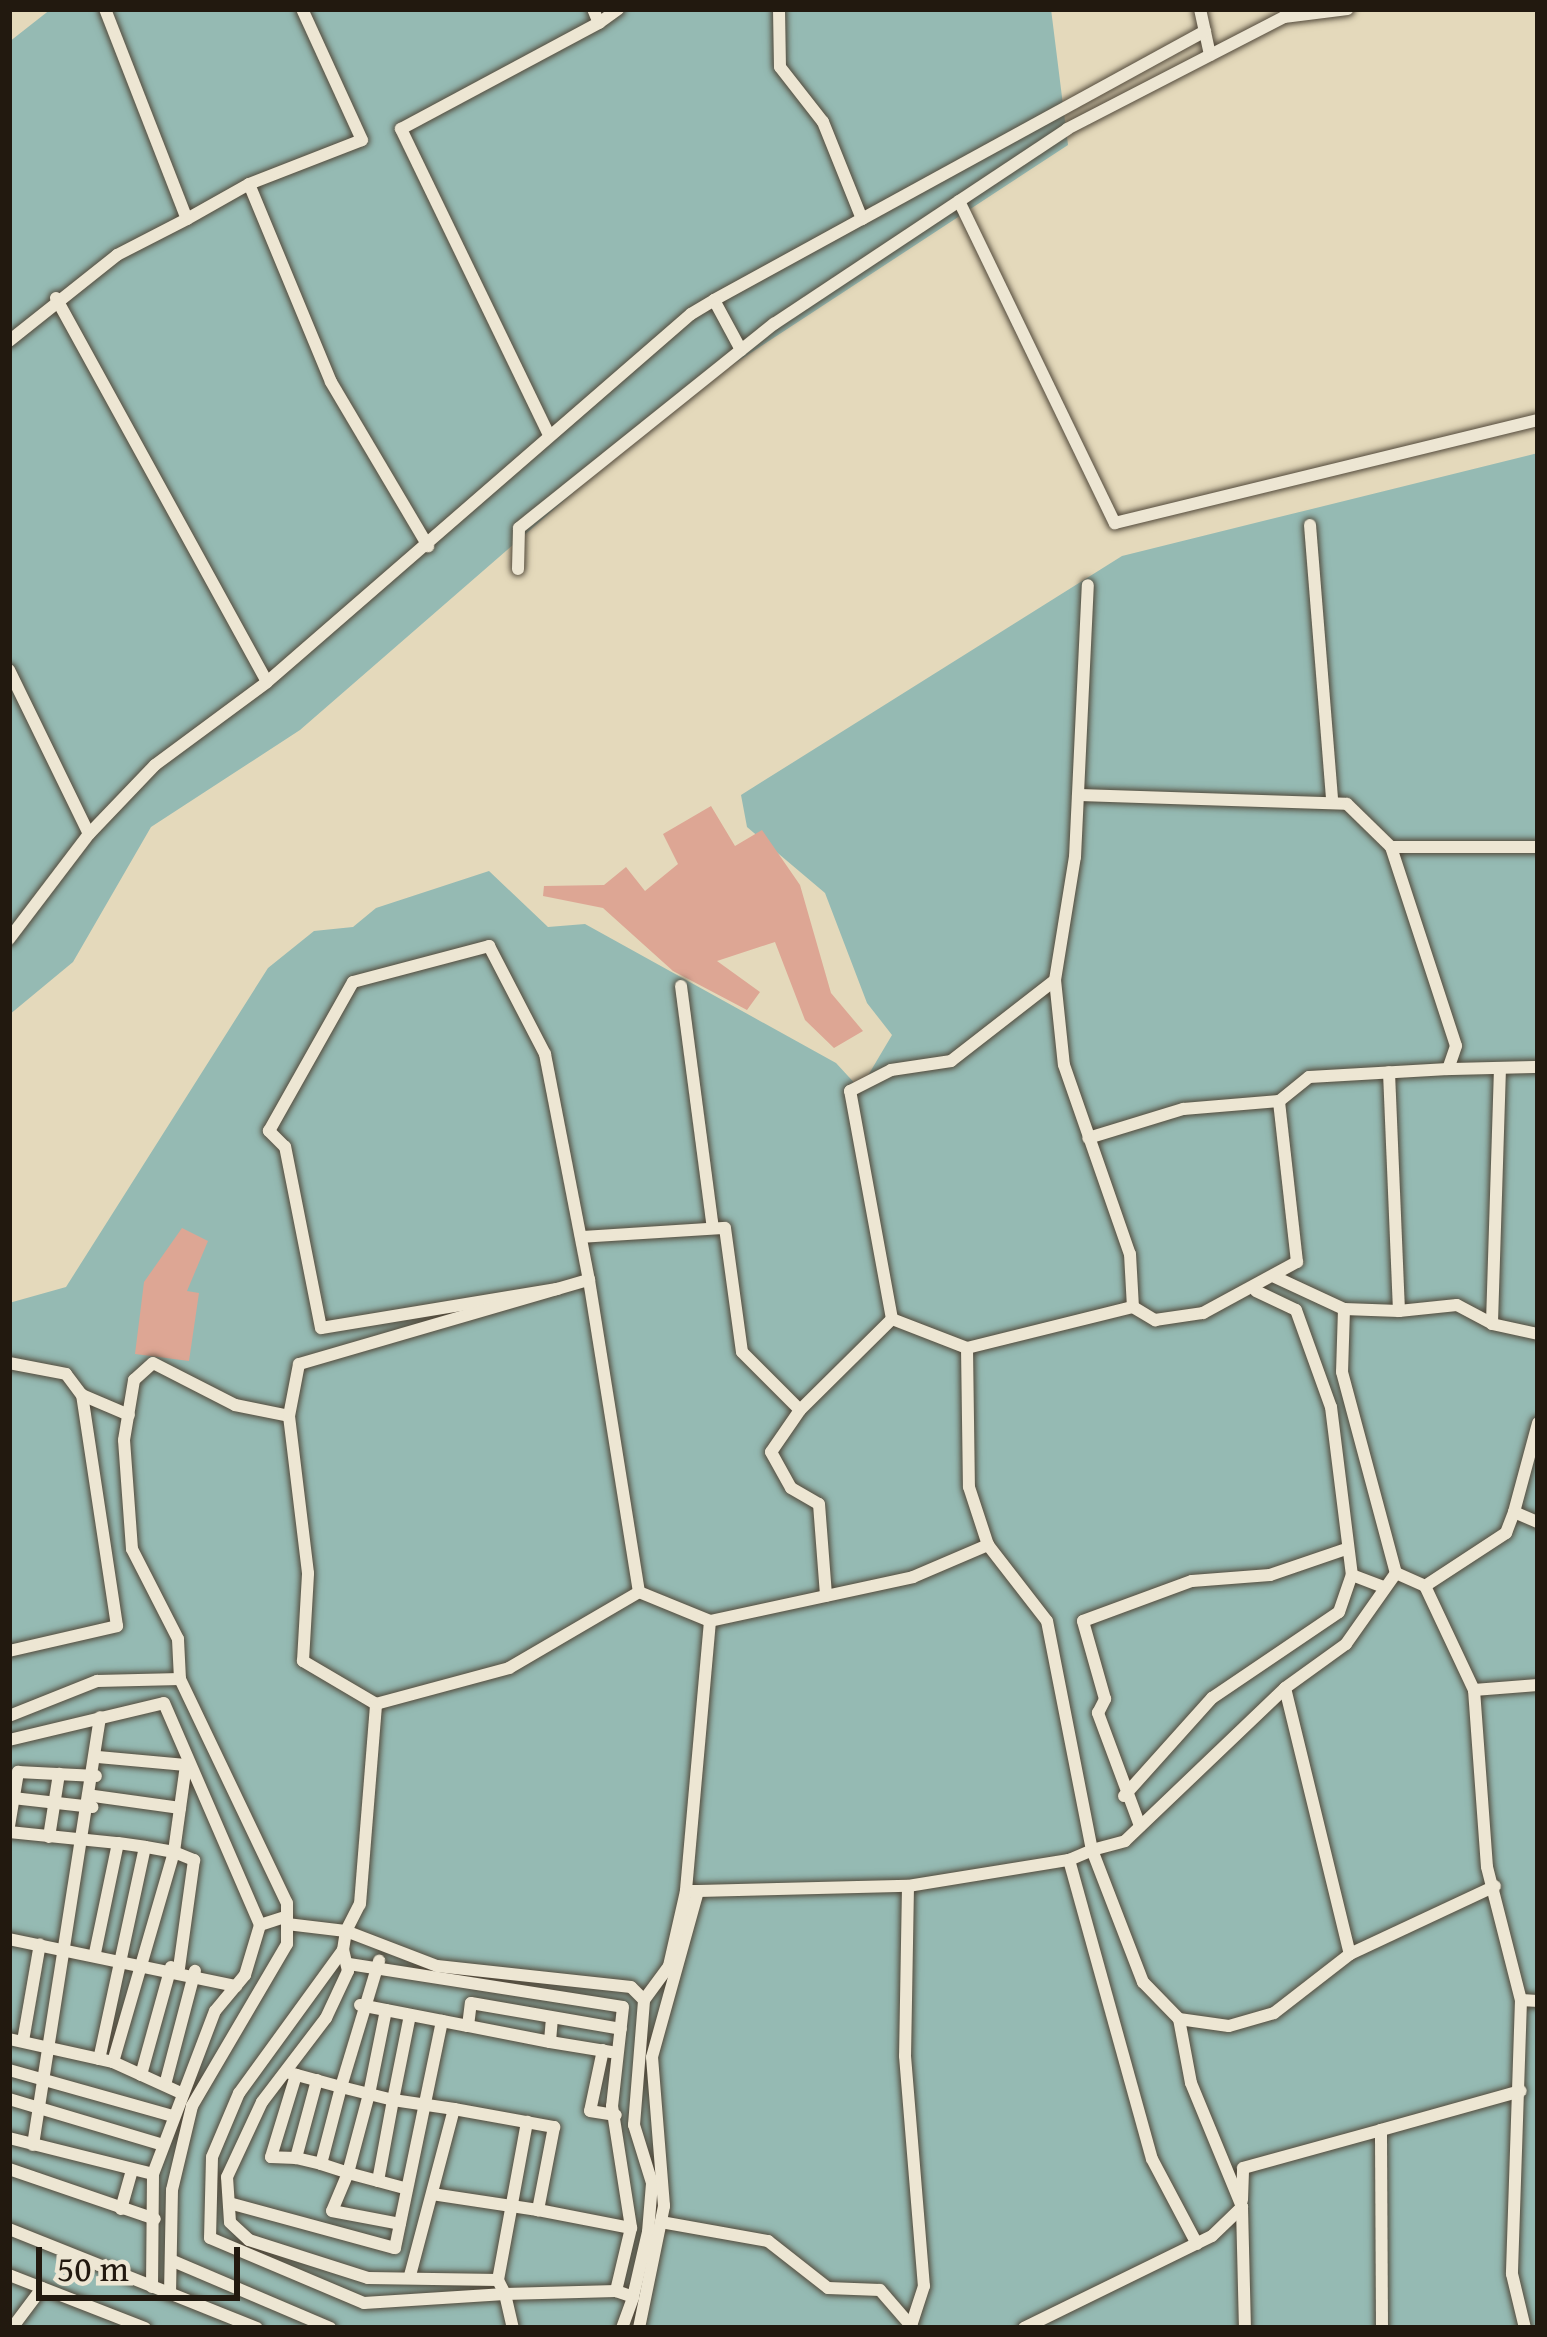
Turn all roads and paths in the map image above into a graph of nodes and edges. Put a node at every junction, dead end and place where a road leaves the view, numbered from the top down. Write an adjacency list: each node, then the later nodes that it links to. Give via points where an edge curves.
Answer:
1 (105, 9): 13 (lane)
2 (302, 9): 11 (lane, via 362,140)
3 (592, 9): 8 (lane)
4 (619, 9): 8 (lane)
5 (779, 9): 14 (lane, via 780,67 823,122)
6 (1200, 9): 9 (lane)
7 (1348, 9): 10 (lane, via 1284,17)
8 (599, 23): 20 (lane, via 400,129)
9 (1205, 31): 10 (lane); 14 (lane)
10 (1210, 55): 12 (lane)
11 (249, 184): 13 (lane); 22 (lane, via 331,382)
12 (959, 201): 18 (lane); 19 (lane, via 1115,524)
13 (187, 218): 15 (lane)
14 (862, 219): 16 (lane)
15 (56, 298): 17 (lane); 26 (lane)
16 (714, 300): 18 (lane); 20 (lane)
17 (9, 341)
18 (741, 350): 23 (lane, via 519,528)
19 (1538, 420)
20 (548, 434): 22 (lane)
21 (1310, 525): 28 (lane)
22 (428, 546): 26 (lane)
23 (518, 569)
24 (1088, 585): 27 (lane)
25 (9, 670): 29 (lane)
26 (267, 682): 29 (lane, via 155,765)
27 (1078, 796): 28 (lane, via 1254,810); 33 (lane)
28 (1332, 799): 30 (lane)
29 (89, 834): 32 (lane)
30 (1391, 847): 31 (lane); 37 (lane, via 1456,1046)
31 (1538, 847)
32 (9, 939)
33 (1055, 980): 40 (lane); 50 (lane, via 951,1061 891,1070 850,1091)
34 (681, 986): 41 (lane)
35 (1538, 1067): 36 (lane)
36 (1500, 1068): 37 (lane); 51 (lane)
37 (1448, 1069): 38 (lane)
38 (1389, 1072): 39 (lane, via 1310,1077); 49 (lane)
39 (1279, 1101): 40 (lane, via 1184,1109); 43 (lane, via 1300,1225 1297,1262)
40 (1088, 1138): 47 (lane, via 1130,1254)
41 (712, 1228): 42 (lane); 56 (lane, via 725,1228 742,1352)
42 (581, 1237): 44 (lane); 45 (lane, via 545,1054 489,946 352,982 268,1131 285,1147 321,1328)
43 (1275, 1277): 46 (lane); 48 (lane)
44 (589, 1280): 45 (lane); 68 (lane)
45 (557, 1289): 58 (lane, via 299,1364)
46 (1256, 1291): 47 (lane, via 1155,1320); 63 (lane, via 1296,1310 1331,1407)
47 (1133, 1306): 53 (lane)
48 (1344, 1309): 49 (lane); 64 (lane, via 1342,1372)
49 (1399, 1310): 51 (lane, via 1457,1304)
50 (892, 1319): 53 (lane); 56 (lane)
51 (1492, 1324): 52 (lane)
52 (1538, 1334)
53 (967, 1348): 62 (lane, via 969,1487)
54 (9, 1363): 55 (lane, via 66,1374)
55 (82, 1395): 57 (lane); 71 (lane, via 117,1626)
56 (800, 1410): 69 (lane, via 771,1452 791,1488 819,1504)
57 (129, 1414): 58 (lane, via 134,1380 154,1363 235,1405); 72 (lane, via 132,1549 178,1640)
58 (290, 1416): 76 (lane, via 308,1573 303,1661)
59 (1538, 1423): 60 (lane)
60 (1514, 1512): 61 (lane); 66 (lane, via 1506,1533)
61 (1538, 1522)
62 (988, 1545): 69 (lane); 95 (lane, via 1046,1621)
63 (1346, 1549): 65 (lane); 84 (lane, via 1270,1575 1192,1581 1083,1621)
64 (1396, 1573): 66 (lane); 67 (lane)
65 (1352, 1575): 67 (lane); 84 (lane, via 1339,1612 1212,1698)
66 (1425, 1586): 75 (lane)
67 (1384, 1587): 74 (lane, via 1346,1644)
68 (639, 1592): 70 (lane); 76 (lane, via 509,1667)
69 (826, 1595): 70 (lane)
70 (710, 1621): 100 (lane)
71 (9, 1652)
72 (180, 1679): 77 (lane, via 98,1681); 101 (lane)
73 (1538, 1685): 75 (lane)
74 (1285, 1688): 89 (lane); 108 (lane)
75 (1474, 1690): 99 (lane)
76 (376, 1704): 103 (lane, via 360,1904)
77 (9, 1715)
78 (100, 1717): 79 (lane); 80 (lane); 81 (lane, via 164,1703)
79 (9, 1740)
80 (98, 1757): 81 (lane); 83 (lane)
81 (186, 1766): 88 (lane); 102 (lane)
82 (59, 1774): 83 (lane); 85 (lane, via 18,1772); 87 (lane)
83 (96, 1776): 86 (lane)
84 (1124, 1796): 89 (lane)
85 (14, 1798): 87 (lane); 90 (lane)
86 (93, 1802): 87 (lane); 88 (lane); 92 (lane)
87 (54, 1804): 91 (lane)
88 (180, 1808): 96 (lane)
89 (1140, 1826): 95 (lane)
90 (9, 1829): 91 (lane)
91 (49, 1837): 92 (lane)
92 (86, 1842): 93 (lane); 106 (lane)
93 (118, 1843): 94 (lane); 107 (lane)
94 (145, 1847): 96 (lane); 110 (lane)
95 (1092, 1850): 97 (lane); 123 (lane, via 1143,1982)
96 (174, 1852): 112 (lane); 113 (lane, via 194,1860)
97 (1069, 1860): 98 (lane); 177 (lane, via 1151,2159)
98 (908, 1886): 100 (lane); 187 (lane, via 905,2056 924,2286)
99 (1495, 1886): 108 (lane); 117 (lane)
100 (692, 1891): 116 (lane, via 669,1966); 173 (lane, via 652,2057)
101 (287, 1920): 102 (lane); 103 (lane); 178 (lane, via 287,1944 192,2106 172,2189)
102 (260, 1925): 115 (lane)
103 (346, 1931): 109 (lane); 116 (lane, via 437,1966 631,1987)
104 (9, 1939): 105 (lane)
105 (40, 1944): 106 (lane); 127 (lane)
106 (69, 1949): 107 (lane); 129 (lane)
107 (95, 1953): 110 (lane)
108 (1351, 1954): 123 (lane, via 1274,2013 1229,2026)
109 (346, 1957): 111 (lane); 133 (lane); 182 (lane, via 239,2093 212,2157 210,2238 364,2303)
110 (122, 1958): 112 (lane); 131 (lane)
111 (379, 1961): 119 (lane); 126 (lane, via 623,2008)
112 (148, 1963): 113 (lane); 131 (lane)
113 (175, 1967): 114 (lane); 134 (lane)
114 (195, 1971): 115 (lane); 137 (lane)
115 (236, 1986): 140 (lane)
116 (644, 2000): 186 (lane, via 634,2125 652,2183)
117 (1521, 2000): 118 (lane); 139 (lane)
118 (1538, 2000)
119 (360, 2005): 120 (lane); 138 (lane)
120 (386, 2010): 121 (lane); 141 (lane)
121 (410, 2015): 124 (lane); 144 (lane)
122 (552, 2018): 125 (lane, via 471,2003); 126 (lane); 128 (lane)
123 (1179, 2019): 168 (lane, via 1191,2083)
124 (442, 2021): 125 (lane); 145 (lane)
125 (468, 2026): 128 (lane)
126 (621, 2029): 130 (lane)
127 (16, 2040): 129 (lane)
128 (550, 2042): 130 (lane)
129 (52, 2047): 131 (lane); 135 (lane)
130 (611, 2052): 148 (lane); 148 (lane, via 590,2111)
131 (106, 2060): 134 (lane)
132 (9, 2070): 135 (lane)
133 (291, 2073): 136 (lane); 156 (lane); 157 (lane)
134 (141, 2075): 137 (lane)
135 (46, 2080): 142 (lane); 146 (lane)
136 (317, 2080): 138 (lane); 158 (lane)
137 (165, 2085): 140 (lane)
138 (341, 2087): 141 (lane); 159 (lane)
139 (1521, 2091): 152 (lane); 198 (lane, via 1512,2274)
140 (181, 2092): 149 (lane)
141 (369, 2094): 144 (lane); 162 (lane)
142 (102, 2096): 149 (lane); 151 (lane)
143 (9, 2099): 146 (lane)
144 (393, 2100): 145 (lane); 164 (lane)
145 (425, 2104): 147 (lane); 165 (lane)
146 (40, 2108): 151 (lane); 154 (lane)
147 (454, 2110): 150 (lane); 166 (lane)
148 (616, 2115): 175 (lane)
149 (173, 2116): 155 (lane)
150 (526, 2122): 169 (lane); 171 (lane, via 554,2127)
151 (95, 2125): 155 (lane)
152 (1381, 2129): 168 (lane, via 1243,2168); 197 (lane)
153 (9, 2138): 154 (lane)
154 (33, 2145): 161 (lane)
155 (163, 2145): 163 (lane)
156 (238, 2153): 157 (lane); 167 (lane)
157 (271, 2157): 158 (lane)
158 (296, 2158): 159 (lane)
159 (321, 2164): 162 (lane)
160 (9, 2168): 170 (lane)
161 (132, 2170): 163 (lane); 170 (lane)
162 (348, 2173): 164 (lane); 174 (lane, via 332,2211)
163 (153, 2174): 172 (lane)
164 (378, 2181): 165 (lane)
165 (407, 2189): 174 (lane)
166 (432, 2194): 169 (lane); 180 (lane)
167 (229, 2204): 174 (lane, via 394,2248); 180 (lane, via 230,2222 249,2240 368,2278)
168 (1242, 2207): 177 (lane); 196 (lane)
169 (511, 2208): 171 (lane); 182 (lane)
170 (121, 2209): 172 (lane)
171 (538, 2210): 175 (lane)
172 (155, 2219): 181 (lane)
173 (661, 2222): 187 (lane, via 768,2241 828,2288 880,2290); 194 (lane)
174 (400, 2224)
175 (631, 2228): 184 (lane)
176 (9, 2229): 181 (lane)
177 (1197, 2244): 195 (lane)
178 (173, 2261): 185 (lane); 191 (lane)
179 (9, 2275): 183 (lane)
180 (410, 2276): 182 (lane)
181 (152, 2287): 185 (lane)
182 (501, 2287): 184 (lane); 192 (lane)
183 (42, 2288): 188 (lane); 189 (lane)
184 (616, 2291): 186 (lane)
185 (170, 2294): 190 (lane)
186 (633, 2297): 193 (lane)
187 (912, 2327)
188 (13, 2328)
189 (145, 2328)
190 (257, 2328)
191 (330, 2328)
192 (513, 2328)
193 (622, 2328)
194 (639, 2328)
195 (1024, 2328)
196 (1245, 2328)
197 (1382, 2328)
198 (1525, 2328)

